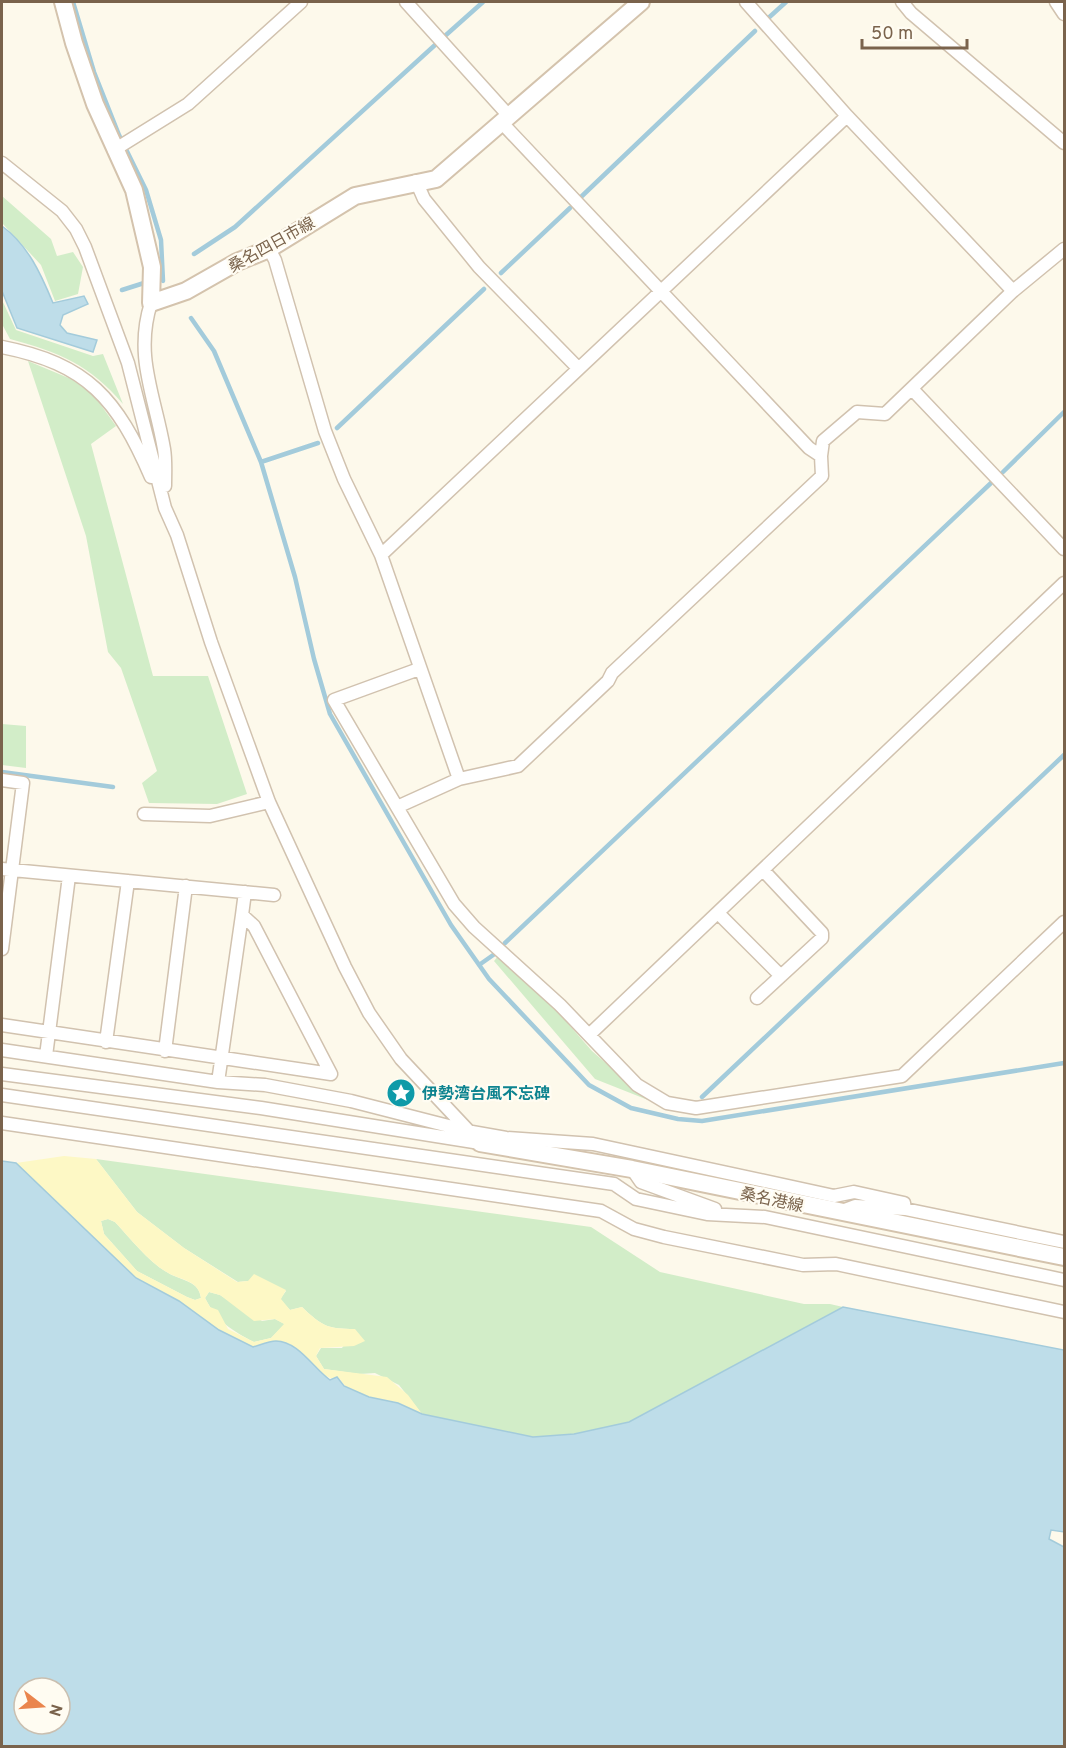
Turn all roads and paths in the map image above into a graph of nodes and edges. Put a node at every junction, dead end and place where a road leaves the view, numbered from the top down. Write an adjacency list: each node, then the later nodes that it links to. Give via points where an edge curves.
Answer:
1 (63, 2): 10 (main road)
2 (301, 2): 10 (street, via 188,104)
3 (406, 2): 8 (street)
4 (641, 2): 8 (main road, 桑名四日市線)
5 (746, 2): 7 (street)
6 (902, 2): 9 (street, via 911,14)
7 (847, 116): 15 (street); 16 (street)
8 (506, 120): 12 (main road, 桑名四日市線, via 436,179); 15 (street)
9 (1065, 143)
10 (114, 150): 17 (main road, via 134,190)
11 (2, 164): 22 (street, via 62,211 85,247 128,363)
12 (416, 181): 13 (main road, 桑名四日市線, via 355,196); 19 (street, via 424,199 479,267)
13 (269, 249): 17 (main road, 桑名四日市線, via 186,291); 24 (street, via 325,431)
14 (1065, 249): 16 (street)
15 (661, 290): 19 (street); 21 (street, via 809,448)
16 (1013, 291): 20 (street)
17 (157, 301): 22 (street, via 144,323 143,354 164,451)
18 (2, 347): 22 (street, via 56,362 97,389 118,412)
19 (578, 368): 24 (street)
20 (912, 389): 21 (street, via 885,414 857,412 823,441); 23 (street)
21 (821, 456): 27 (street, via 822,476 518,766)
22 (165, 508): 29 (street)
23 (1065, 549)
24 (381, 555): 26 (street)
25 (1065, 583): 33 (street)
26 (418, 669): 27 (street); 30 (street, via 334,700)
27 (459, 779): 30 (street)
28 (2, 780): 32 (street, via 23,783)
29 (269, 802): 31 (street, via 210,816); 57 (street, via 369,1013 401,1059)
30 (397, 807): 47 (street, via 454,904)
31 (144, 814)
32 (7, 870): 34 (street); 42 (street)
33 (763, 870): 39 (street); 43 (street, via 822,933 822,938)
34 (69, 876): 35 (street); 46 (street)
35 (128, 881): 36 (street); 48 (street)
36 (186, 886): 37 (street); 50 (street)
37 (245, 892): 38 (street); 40 (street)
38 (274, 895)
39 (718, 913): 43 (street); 47 (street)
40 (242, 915): 52 (street); 52 (street, via 254,926 331,1074)
41 (1065, 922): 47 (street, via 902,1076 682,1107 655,1098 636,1085)
42 (2, 949)
43 (781, 976): 44 (street)
44 (757, 998)
45 (2, 1025): 46 (street)
46 (48, 1033): 48 (street); 51 (street)
47 (589, 1035)
48 (106, 1042): 50 (street)
49 (2, 1050): 51 (street)
50 (165, 1051): 52 (street)
51 (46, 1056): 54 (street)
52 (221, 1058): 54 (street)
53 (2, 1074): 57 (street)
54 (218, 1082): 57 (street, via 265,1085 351,1101)
55 (2, 1095): 61 (street, via 614,1184 636,1199 707,1214)
56 (2, 1123): 65 (street, via 601,1211 634,1230 664,1237 803,1265 836,1264)
57 (476, 1138): 58 (main road, 桑名港線); 59 (street, via 593,1144 834,1196 854,1192 904,1203)
58 (632, 1169): 60 (main road, 桑名港線); 61 (street, via 641,1182)
59 (905, 1209): 60 (street, via 855,1206); 62 (street)
60 (837, 1212): 63 (main road, 桑名港線)
61 (726, 1213): 64 (street, via 765,1217)
62 (1065, 1242)
63 (1065, 1257)
64 (1065, 1280)
65 (1065, 1312)

